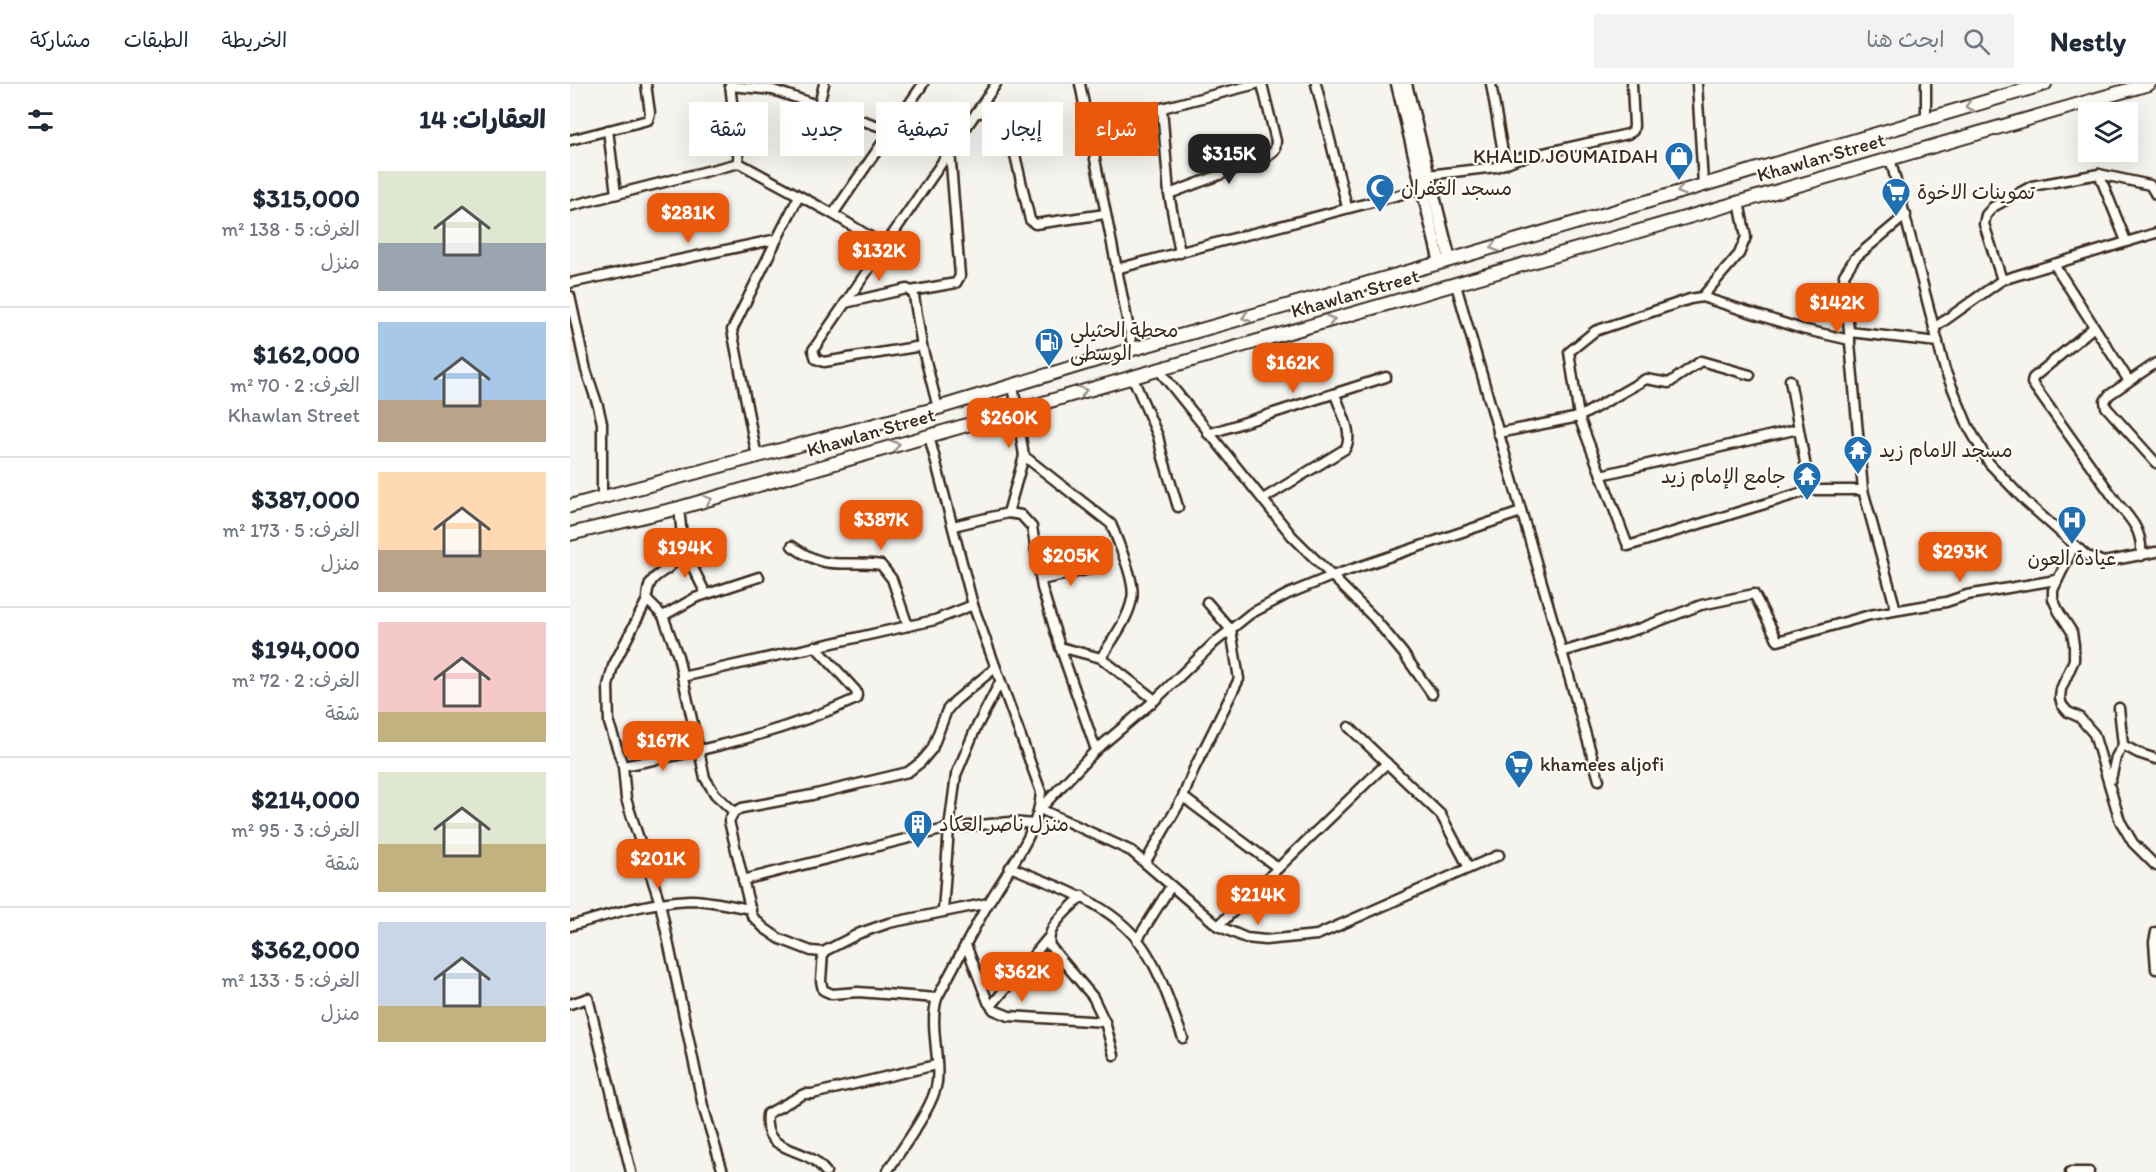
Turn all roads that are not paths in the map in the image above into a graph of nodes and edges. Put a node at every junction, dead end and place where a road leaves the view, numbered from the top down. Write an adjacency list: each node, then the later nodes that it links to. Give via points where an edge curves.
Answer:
1 (645, 84): 28 (street, via 648,120)
2 (824, 84): 20 (street)
3 (923, 84): 21 (street)
4 (996, 84): 25 (street)
5 (1080, 84): 22 (street)
6 (1256, 84): 23 (street)
7 (1262, 84): 42 (street, via 1275,150 1267,157)
8 (1316, 84): 47 (street)
9 (1397, 84): 40 (street)
10 (1406, 84): 38 (street)
11 (1491, 84): 36 (street)
12 (1632, 84): 36 (street, via 1633,131)
13 (1697, 84): 39 (street)
14 (1926, 84): 26 (street)
15 (2045, 84): 26 (main road, Khawlan Street, one-way to 26)
16 (2149, 84): 34 (main road, Khawlan Street)
17 (730, 85): 18 (street); 35 (street)
18 (770, 87): 19 (street)
19 (811, 102)
20 (820, 102)
21 (910, 102)
22 (1083, 102)
23 (1162, 108): 24 (street); 42 (street)
24 (1158, 109)
25 (976, 113): 27 (street); 48 (street, via 999,113 1007,120 1030,220 1035,224)
26 (1926, 118): 39 (main road, Khawlan Street)
27 (970, 122)
28 (609, 130): 29 (street); 41 (street)
29 (570, 140)
30 (876, 151): 49 (street)
31 (947, 156): 54 (street)
32 (950, 156): 62 (street, via 960,276 956,283)
33 (1093, 156): 48 (street)
34 (1890, 158): 45 (main road, Khawlan Street); 50 (street)
35 (739, 163): 41 (street); 44 (street)
36 (1505, 164): 38 (street)
37 (2099, 174): 43 (street, via 2150,185); 53 (street); 59 (street, via 2032,186 1993,207 1984,224)
38 (1428, 175): 56 (street)
39 (1703, 184): 56 (main road, Khawlan Street, one-way to 56)
40 (1422, 189): 47 (street); 56 (street)
41 (616, 194): 46 (street)
42 (1169, 194): 55 (street)
43 (2156, 195)
44 (799, 196): 49 (street); 52 (street)
45 (1739, 202): 61 (main road, Khawlan Street); 64 (street, via 1746,237 1739,255)
46 (570, 206)
47 (1347, 207): 55 (street)
48 (1105, 213): 58 (street)
49 (833, 214): 54 (street)
50 (1906, 215): 67 (street); 68 (street, via 1855,258 1844,275)
51 (2156, 234): 53 (street)
52 (777, 239): 60 (street); 89 (street, via 732,330)
53 (2126, 241): 57 (street)
54 (885, 246): 65 (street)
55 (1179, 253): 58 (street)
56 (1445, 261): 71 (main road, Khawlan Street, one-way to 71)
57 (2054, 264): 59 (street); 66 (street)
58 (1116, 269): 71 (street)
59 (2002, 280): 67 (street)
60 (570, 283)
61 (1456, 285): 73 (main road, Khawlan Street, one-way to 61); 85 (street)
62 (911, 291): 65 (street); 70 (street)
63 (570, 296): 94 (street, via 602,423)
64 (1702, 297): 68 (street, via 1802,329); 83 (street, via 1595,331 1569,352)
65 (845, 303): 70 (street, via 813,350 816,359 824,362)
66 (2094, 327): 78 (street); 107 (street, via 2033,378 2032,383 2134,522 2140,532)
67 (1934, 328): 69 (street)
68 (1850, 336): 69 (street); 93 (street)
69 (1938, 342): 104 (street, via 1968,426 1989,463)
70 (922, 346): 81 (street)
71 (1133, 349): 79 (main road, Khawlan Street)
72 (2156, 363): 78 (street)
73 (1158, 369): 75 (main road, Khawlan Street); 86 (street)
74 (1750, 375): 83 (street, via 1701,361 1669,383 1646,379)
75 (1132, 376): 82 (main road, Khawlan Street, one-way to 75); 97 (street, via 1158,436)
76 (1386, 377): 80 (street)
77 (1790, 380): 84 (street)
78 (2129, 381): 90 (street, via 2109,395 2106,407)
79 (1013, 385): 81 (main road, Khawlan Street); 82 (street)
80 (1335, 394): 86 (street); 95 (street, via 1349,435 1345,449)
81 (938, 408): 89 (main road, Khawlan Street)
82 (1017, 411): 87 (main road, Khawlan Street); 88 (street)
83 (1579, 417): 85 (street); 91 (street)
84 (1798, 429): 91 (street); 92 (street)
85 (1498, 433): 99 (street)
86 (1208, 434): 95 (street)
87 (929, 436): 98 (main road, Khawlan Street, one-way to 87); 101 (street)
88 (1024, 456): 100 (street); 124 (street, via 1111,524 1114,531 1133,587 1132,599)
89 (757, 457): 94 (main road, Khawlan Street)
90 (2156, 463)
91 (1601, 475): 92 (street, via 1628,546)
92 (1810, 490): 93 (street)
93 (1863, 490): 117 (street)
94 (602, 498): 96 (main road, Khawlan Street)
95 (1263, 499): 109 (street, via 1292,536)
96 (570, 506)
97 (1178, 507)
98 (679, 508): 102 (main road, Khawlan Street); 106 (street)
99 (1521, 512): 109 (street); 123 (street)
100 (1008, 513): 101 (street); 111 (street, via 1021,515 1032,527)
101 (953, 526): 116 (street)
102 (570, 534)
103 (792, 546): 119 (street, via 816,561 881,565 892,579)
104 (2074, 546): 107 (street, via 2104,562); 112 (street)
105 (2156, 552): 107 (street)
106 (680, 553): 113 (street, via 690,562); 114 (street, via 675,562 652,579 647,587)
107 (2141, 556)
108 (1095, 568): 111 (street)
109 (1332, 576): 120 (street, via 1250,614); 128 (street, via 1374,618)
110 (759, 577): 113 (street)
111 (1041, 580): 122 (street)
112 (2056, 580): 117 (street); 139 (street, via 2053,599 2072,632 2074,645 2074,660 2060,698 2068,712 2079,717 2094,734)
113 (706, 594): 118 (street)
114 (647, 600): 118 (street); 137 (street, via 613,666 608,686 609,723)
115 (1208, 602): 120 (street)
116 (973, 605): 119 (street); 125 (street)
117 (1896, 610): 123 (street, via 1778,641 1754,594 1701,605)
118 (663, 616): 126 (street)
119 (908, 626): 121 (street)
120 (1231, 630): 129 (street); 140 (street, via 1239,679)
121 (815, 646): 126 (street); 134 (street, via 856,691 856,699 796,724)
122 (1060, 646): 124 (street); 133 (street)
123 (1562, 652): 138 (street)
124 (1101, 658): 129 (street)
125 (995, 668): 127 (street); 142 (street, via 947,710 932,749 908,772)
126 (682, 677): 134 (street)
127 (1000, 682): 141 (street, via 1041,792); 144 (street, via 957,775)
128 (1432, 694)
129 (1155, 700): 133 (street)
130 (2119, 708): 132 (street)
131 (1349, 727): 136 (street)
132 (2123, 745): 135 (street); 139 (street, via 2112,769)
133 (1096, 750): 141 (street)
134 (698, 752): 137 (street); 142 (street, via 705,778)
135 (2156, 759)
136 (1387, 763): 149 (street); 150 (street, via 1441,815)
137 (623, 766): 154 (street, via 626,799)
138 (1599, 780)
139 (2110, 786): 147 (street, via 2120,821 2133,843)
140 (1184, 797): 146 (street); 149 (street)
141 (1040, 808): 143 (street); 146 (street, via 1131,851)
142 (734, 812): 151 (street, via 729,821)
143 (1035, 824): 144 (street, via 1010,822); 148 (street)
144 (949, 828): 151 (street); 157 (street)
145 (1499, 855): 150 (street)
146 (1145, 863): 152 (street)
147 (2156, 866)
148 (1010, 867): 153 (street); 155 (street)
149 (1278, 868): 159 (street)
150 (1468, 868): 159 (street, via 1317,935 1245,938)
151 (743, 880): 156 (street)
152 (1171, 886): 159 (street); 162 (street)
153 (1082, 896): 161 (street, via 1052,928); 162 (street, via 1126,926)
154 (660, 903): 156 (street, via 692,900); 158 (street); 174 (street, via 703,1106)
155 (988, 903): 157 (street); 163 (street)
156 (751, 909): 164 (street, via 752,916 780,939)
157 (943, 911): 164 (street, via 889,923)
158 (570, 926)
159 (1218, 926)
160 (2156, 932): 165 (street)
161 (1048, 938): 168 (street); 169 (street, via 1050,946 1093,997)
162 (1137, 940): 170 (street, via 1156,971)
163 (966, 945): 166 (street); 168 (street)
164 (823, 952): 166 (street, via 821,981 823,990 832,994)
165 (2156, 969)
166 (937, 998): 172 (street, via 933,1014)
167 (570, 1004): 173 (street, via 588,998)
168 (991, 1006): 169 (street, via 1009,1016)
169 (1105, 1022): 171 (street)
170 (1183, 1038)
171 (1114, 1056)
172 (936, 1065): 175 (street, via 804,1094 767,1114 766,1127 771,1137 815,1160); 176 (street, via 933,1098)
173 (629, 1172)
174 (723, 1172)
175 (826, 1172)
176 (886, 1172)
177 (2070, 1172): 178 (street)
178 (2089, 1172)

